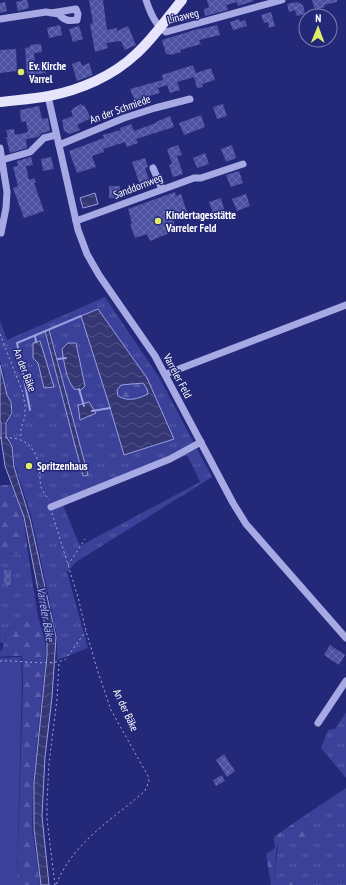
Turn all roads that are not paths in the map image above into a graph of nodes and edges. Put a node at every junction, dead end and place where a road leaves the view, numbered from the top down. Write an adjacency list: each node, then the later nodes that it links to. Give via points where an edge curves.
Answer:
1 (146, 0): 6 (street)
2 (182, 0): 6 (main road)
3 (282, 0): 6 (street, Linaweg, via 166,32)
4 (51, 13): 5 (street)
5 (0, 19)
6 (159, 28): 7 (main road, via 137,54 116,70 84,85)
7 (48, 96): 9 (main road); 10 (street, Varreler Feld)
8 (190, 99): 11 (street, An der Schmiede, via 124,118)
9 (0, 102)
10 (56, 135): 11 (street, Varreler Feld); 13 (street, via 44,138 30,152)
11 (59, 145): 17 (street, Varreler Feld)
12 (0, 148): 13 (street)
13 (2, 160): 18 (street, via 7,192)
14 (243, 164): 16 (street, Sanddornweg, via 210,178 194,178)
15 (153, 168): 16 (street)
16 (162, 189): 17 (street, Sanddornweg)
17 (76, 221): 20 (street, Varreler Feld, via 87,254 99,275)
18 (1, 233)
19 (346, 305): 20 (street)
20 (166, 374): 21 (street, Varreler Feld)
21 (201, 442): 22 (street, via 170,459); 23 (street, Varreler Feld, via 246,524)
22 (50, 504)
23 (346, 638)
24 (346, 681): 25 (street)
25 (318, 723)

